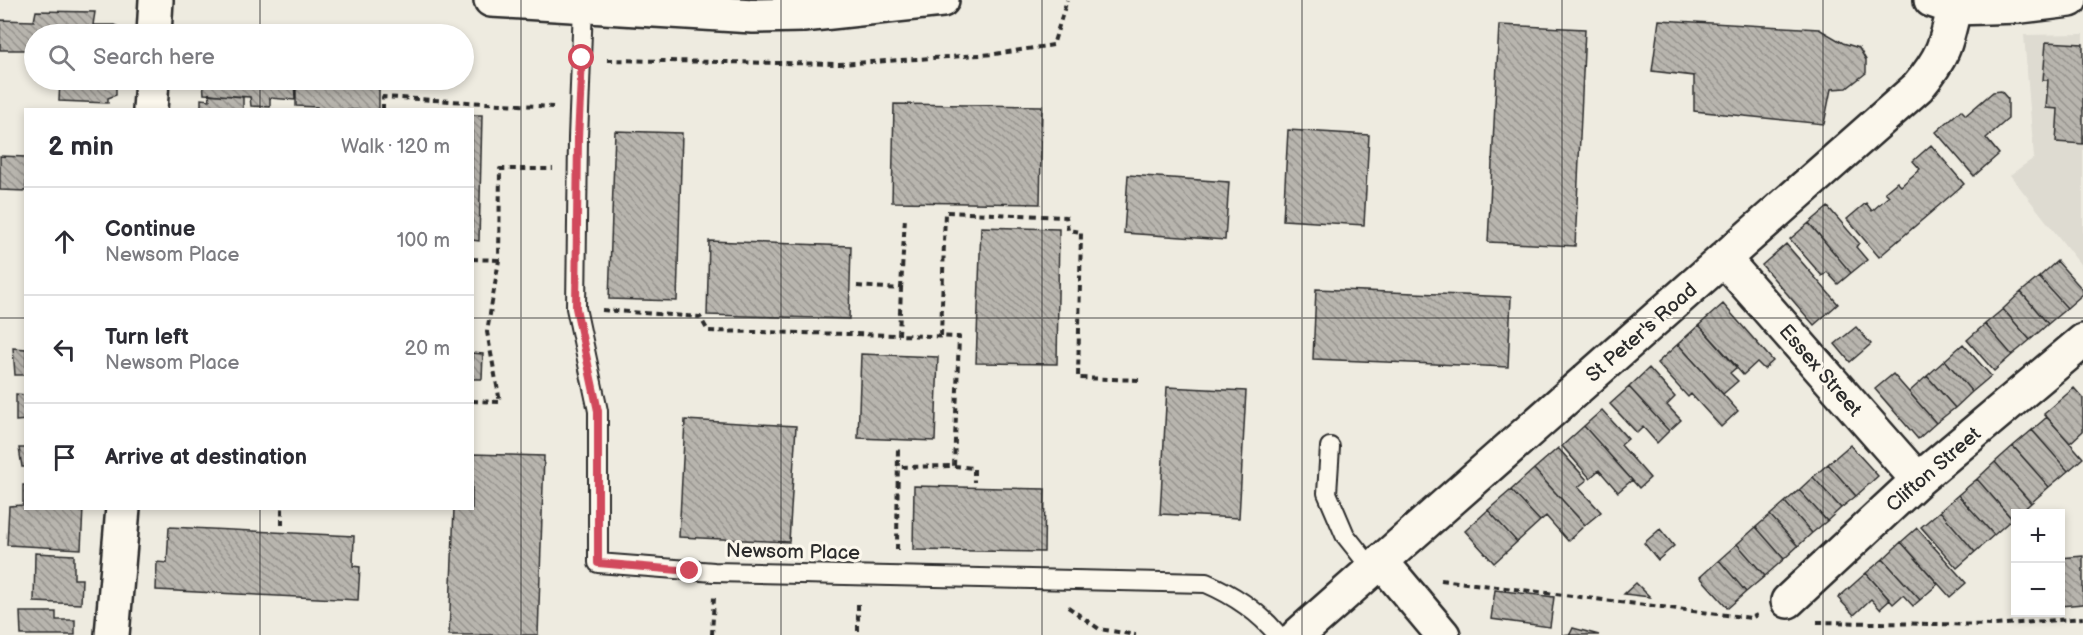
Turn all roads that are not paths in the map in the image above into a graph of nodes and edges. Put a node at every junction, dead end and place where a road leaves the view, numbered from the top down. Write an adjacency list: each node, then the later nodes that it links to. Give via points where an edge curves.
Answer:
1 (156, 0): 7 (street)
2 (491, 0): 6 (street)
3 (942, 0): 6 (street, via 803,15 753,16)
4 (2070, 0): 5 (street, via 2021,6)
5 (1942, 4): 10 (street, St Peter's Road, via 1946,45 1935,67 1918,87)
6 (583, 6): 18 (lane, Newsom Place, via 576,308 598,411 598,563 714,572 1206,583 1232,595)
7 (155, 24)
8 (151, 90): 9 (street)
9 (150, 108)
10 (1724, 259): 13 (street, Essex Street); 15 (street, St Peter's Road)
11 (2083, 341): 13 (street, Clifton Street)
12 (1330, 447): 15 (lane, via 1327,494 1345,535)
13 (1918, 480): 16 (street, Clifton Street)
14 (123, 510): 17 (street)
15 (1384, 572): 19 (street, St Peter's Road); 20 (street)
16 (1788, 601)
17 (112, 635)
18 (1278, 635)
19 (1298, 635)
20 (1443, 635)

